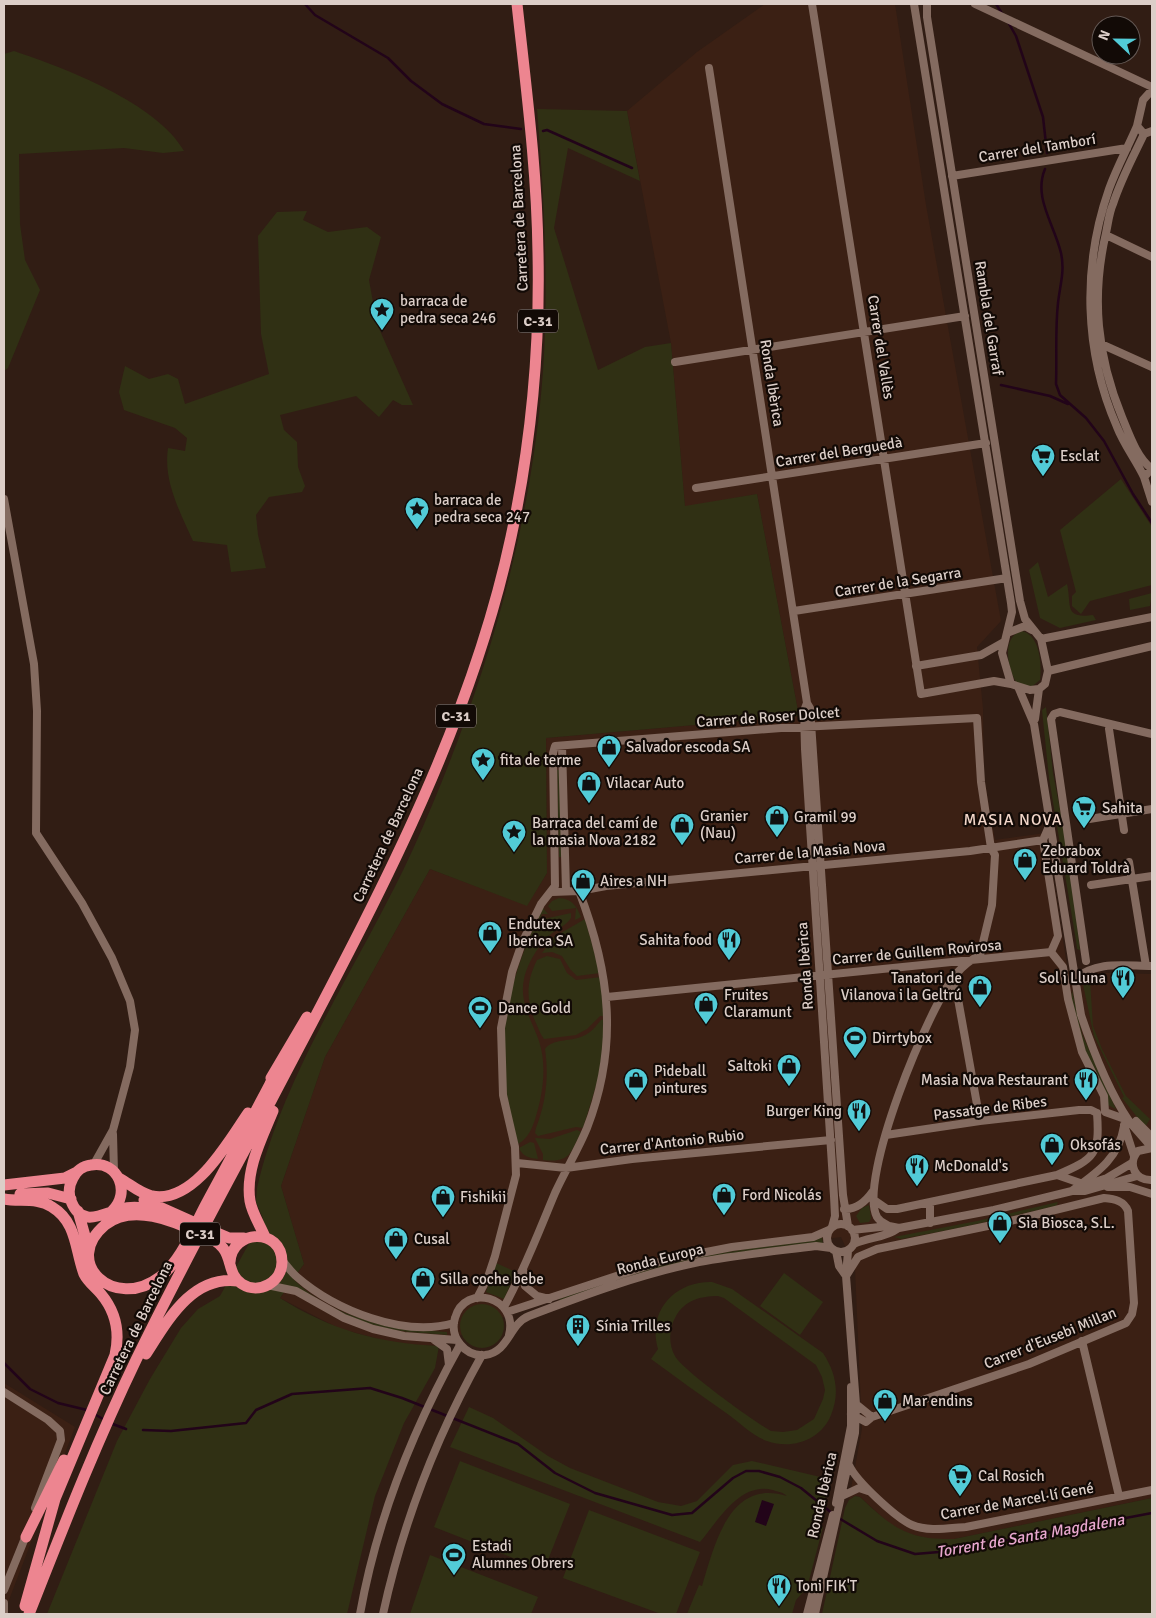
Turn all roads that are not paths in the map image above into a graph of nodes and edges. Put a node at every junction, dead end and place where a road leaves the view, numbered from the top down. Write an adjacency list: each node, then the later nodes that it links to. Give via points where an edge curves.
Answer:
1 (518, 4): 51 (highway, Carretera de Barcelona / C-31, via 538,251 537,335 531,414 506,557 470,679)
2 (812, 4): 15 (street, Carrer del Vallès)
3 (914, 4): 14 (street, Rambla del Garraf)
4 (927, 4): 11 (street, Rambla del Garraf)
5 (975, 4): 7 (street)
6 (708, 68): 17 (street, Ronda Ibèrica)
7 (1152, 89): 8 (street, via 1143,100)
8 (1137, 126): 9 (street); 10 (street)
9 (1150, 133): 12 (street, via 1112,205)
10 (1127, 148): 11 (street, Carrer del Tamborí); 24 (street, via 1109,189 1096,239 1090,314 1097,365 1109,406)
11 (952, 176): 32 (street, Rambla del Garraf, via 1020,602 1025,619)
12 (1106, 235): 13 (street); 16 (street, via 1096,296)
13 (1152, 257)
14 (965, 316): 15 (street); 20 (street, Rambla del Garraf)
15 (865, 332): 17 (street); 21 (street, Carrer del Vallès)
16 (1101, 344): 19 (street); 22 (street, via 1114,398 1126,428)
17 (752, 350): 18 (street); 23 (street, Ronda Ibèrica)
18 (675, 362)
19 (1152, 367)
20 (986, 443): 21 (street, Carrer del Berguedà); 28 (street, Rambla del Garraf)
21 (884, 460): 23 (street, Carrer del Berguedà); 29 (street, Carrer del Vallès)
22 (1152, 471): 24 (street)
23 (773, 476): 25 (street, Carrer del Berguedà); 30 (street, Ronda Ibèrica)
24 (1144, 478): 27 (street)
25 (696, 488)
26 (4, 499): 80 (street, via 34,664 36,833 82,903 130,1002 135,1039)
27 (1152, 502)
28 (1007, 578): 29 (street, Carrer de la Segarra); 33 (street, Rambla del Garraf, via 1012,612)
29 (906, 595): 30 (street, Carrer de la Segarra); 35 (street, Carrer del Vallès)
30 (794, 611): 41 (street, Ronda Ibèrica)
31 (1152, 617): 32 (street)
32 (1039, 636): 33 (street, via 1025,626); 36 (street)
33 (1005, 637): 35 (street, via 981,655); 37 (street, via 1002,653)
34 (1152, 646): 36 (street)
35 (916, 666): 37 (street, Carrer del Vallès, via 921,694 994,681)
36 (1048, 671): 39 (street)
37 (1011, 684): 38 (street)
38 (1019, 689): 39 (street); 40 (street)
39 (1039, 689): 40 (street)
40 (1034, 724): 48 (street)
41 (808, 727): 44 (street, Carrer de Roser Dolcet); 52 (street, Carrer de Roser Dolcet, via 977,718 981,782); 54 (street, Ronda Ibèrica); 55 (street, Ronda Ibèrica)
42 (1109, 729): 46 (street)
43 (1152, 734): 64 (street, via 1060,712 1051,719)
44 (562, 746): 59 (street); 61 (street, via 553,748 556,872)
45 (1152, 809): 46 (street)
46 (1122, 814): 47 (street); 49 (street)
47 (1083, 820)
48 (1050, 822): 50 (street); 63 (street)
49 (1124, 830)
50 (1044, 840): 52 (street, Carrer de la Masia Nova); 62 (street, via 1058,936)
51 (403, 843): 75 (highway, Carretera de Barcelona / C-31); 76 (highway, via 397,845 330,975)
52 (991, 848): 54 (street, Carrer de la Masia Nova); 65 (street, via 995,855 992,905 980,955)
53 (1129, 862): 57 (street)
54 (821, 864): 55 (street, Carrer de la Masia Nova); 69 (street, Ronda Ibèrica)
55 (812, 865): 60 (street, Carrer de la Masia Nova); 70 (street, Ronda Ibèrica)
56 (1152, 876): 57 (street)
57 (1133, 880): 58 (street); 68 (street)
58 (1091, 885)
59 (566, 890): 60 (street, Carrer de la Masia Nova); 61 (street, Carrer de la Masia Nova)
60 (579, 891): 73 (street, via 598,946)
61 (552, 892): 86 (street, via 541,904 522,943 512,972 501,1028 503,1095)
62 (1051, 952): 65 (street, Carrer de Guillem Rovirosa); 74 (street, via 1063,967)
63 (1071, 952): 64 (street); 66 (street)
64 (1086, 960): 67 (street)
65 (968, 962): 69 (street, Carrer de Guillem Rovirosa); 71 (street)
66 (1073, 965): 72 (street); 74 (street)
67 (1097, 966): 68 (street); 72 (street, via 1085,970)
68 (1149, 966)
69 (829, 974): 70 (street, Carrer de Guillem Rovirosa); 107 (street, Ronda Ibèrica)
70 (820, 975): 73 (street, Carrer de Guillem Rovirosa); 83 (street, Ronda Ibèrica)
71 (952, 979): 79 (street); 81 (street, via 912,1058 892,1109)
72 (1075, 979): 78 (street, via 1089,1041)
73 (607, 997): 88 (street, via 606,1056 600,1089 586,1131)
74 (1068, 999): 77 (street, via 1082,1052 1104,1096)
75 (290, 1064): 115 (highway, via 291,1073 264,1133 251,1173 250,1201); 140 (highway, Carretera de Barcelona / C-31, via 196,1243)
76 (275, 1072): 92 (highway, via 230,1139 192,1185 179,1193 162,1197 137,1191); 108 (highway, via 172,1266 154,1281 121,1290 106,1285 94,1273 90,1246 96,1233 107,1223 138,1215)
77 (1101, 1112): 78 (street, Passatge de Ribes); 79 (street, Passatge de Ribes, via 1085,1110); 90 (street, via 1099,1138 1092,1155 1078,1166)
78 (1124, 1119): 82 (street); 84 (street); 85 (street); 94 (street, via 1119,1147 1110,1162)
79 (980, 1121): 81 (street, Passatge de Ribes)
80 (113, 1130): 87 (street); 92 (street)
81 (886, 1135): 97 (street)
82 (1152, 1137)
83 (831, 1140): 88 (street, Carrer d'Antonio Rubio, via 632,1158); 111 (street, Ronda Ibèrica, via 835,1216)
84 (1152, 1148): 85 (street, via 1143,1149)
85 (1133, 1160): 91 (street); 94 (street, via 1107,1178)
86 (517, 1163): 88 (street, Carrer d'Antonio Rubio); 127 (street, via 507,1216 488,1277)
87 (94, 1164): 89 (highway); 92 (highway, via 103,1166)
88 (566, 1168): 123 (street)
89 (77, 1172): 95 (highway, via 65,1178); 101 (highway, via 70,1184)
90 (1057, 1175): 94 (street); 103 (street)
91 (1137, 1176): 93 (street); 96 (street)
92 (118, 1179): 106 (highway, via 120,1200); 108 (highway, via 139,1198)
93 (1151, 1182)
94 (1081, 1184): 98 (street)
95 (4, 1185)
96 (1103, 1186): 98 (street); 99 (street, via 1130,1187)
97 (873, 1190): 102 (street); 107 (street, via 868,1199 854,1210)
98 (1070, 1192): 104 (street); 109 (street)
99 (1152, 1194)
100 (4, 1198): 101 (highway, via 38,1192); 120 (highway, via 43,1202 61,1214 74,1234)
101 (70, 1199): 105 (highway)
102 (874, 1200): 103 (street, via 887,1209); 110 (street, via 878,1218)
103 (930, 1203): 109 (street)
104 (1056, 1210): 117 (street); 133 (street, Carrer d'Eusebi Millan, via 1099,1199 1116,1200 1128,1211 1132,1314 1126,1323)
105 (78, 1211): 106 (highway, via 94,1217); 120 (highway, via 85,1236)
106 (112, 1211): 108 (highway, via 144,1208)
107 (844, 1212): 112 (street, Ronda Ibèrica)
108 (183, 1222): 114 (highway)
109 (930, 1223): 110 (street)
110 (893, 1227): 112 (street); 113 (street, via 891,1234)
111 (830, 1228): 112 (street, via 840,1224); 119 (street, via 827,1241); 128 (street, Ronda Europa, via 813,1237 725,1248 665,1260)
112 (853, 1229): 118 (street)
113 (883, 1236): 117 (street); 118 (street, via 866,1238)
114 (217, 1237): 116 (highway); 122 (highway)
115 (265, 1237): 116 (highway, via 254,1235); 121 (highway, via 277,1246)
116 (244, 1238): 122 (highway, via 234,1248)
117 (906, 1242): 124 (street, via 866,1252 858,1257)
118 (852, 1249): 119 (street); 124 (street, Ronda Ibèrica)
119 (832, 1251): 124 (street, Ronda Ibèrica); 131 (street, Ronda Europa, via 816,1246 753,1253 654,1273 529,1316 518,1323)
120 (80, 1260): 143 (highway, via 88,1282 109,1304 117,1336 115,1355)
121 (282, 1260): 126 (highway, via 278,1276); 130 (street, via 308,1286 342,1306 375,1319 434,1328)
122 (230, 1262): 125 (highway, via 231,1271)
123 (524, 1264): 128 (street, via 525,1286 538,1296); 129 (street)
124 (846, 1276): 137 (street, Ronda Ibèrica)
125 (238, 1281): 126 (highway, via 252,1288); 140 (highway, via 219,1280 203,1285 185,1300 145,1356)
126 (267, 1285): 132 (street, via 296,1291 325,1309 361,1325 389,1333)
127 (477, 1298): 129 (street, via 492,1299); 130 (street, via 461,1306)
128 (549, 1299): 129 (street, Ronda Europa)
129 (506, 1310): 131 (street, via 511,1322)
130 (454, 1323): 134 (street)
131 (509, 1335): 135 (street, Ronda Europa, via 498,1350)
132 (432, 1338): 134 (street); 136 (street, via 447,1349)
133 (1082, 1341): 142 (street, Carrer d'Eusebi Millan, via 978,1383); 149 (street)
134 (458, 1342): 135 (street, via 470,1352); 136 (street)
135 (482, 1355): 159 (street, via 452,1409 406,1526)
136 (449, 1365): 158 (street, via 421,1420 382,1520)
137 (854, 1381): 139 (street, Ronda Ibèrica); 141 (street, Ronda Ibèrica, via 850,1389)
138 (4, 1392): 152 (street, via 60,1431 60,1440)
139 (856, 1404): 141 (street, Ronda Ibèrica); 142 (street)
140 (117, 1407): 157 (highway, Carretera de Barcelona / C-31, via 90,1460)
141 (854, 1416): 142 (street); 144 (street, Ronda Ibèrica); 150 (street, Ronda Ibèrica)
142 (869, 1419): 144 (street)
143 (86, 1422): 152 (highway, via 79,1429); 156 (highway, via 55,1498)
144 (855, 1433): 145 (street, Ronda Ibèrica)
145 (849, 1465): 146 (street, Carrer de Marcel·lí Gené); 148 (street, Ronda Ibèrica)
146 (868, 1490): 148 (street, via 859,1488); 149 (street, Carrer de Marcel·lí Gené, via 913,1525 939,1529 966,1527)
147 (1152, 1490): 149 (street, Carrer de Marcel·lí Gené)
148 (842, 1496): 150 (street, Ronda Ibèrica)
149 (1119, 1496)
150 (837, 1509): 151 (street, Ronda Ibèrica)
151 (833, 1528): 160 (street, Ronda Ibèrica); 161 (street, Ronda Ibèrica)
152 (26, 1537): 153 (street)
153 (4, 1590)
154 (4, 1603): 155 (street)
155 (4, 1614)
156 (25, 1614)
157 (29, 1614)
158 (360, 1614)
159 (383, 1614)
160 (807, 1614)
161 (815, 1614)

